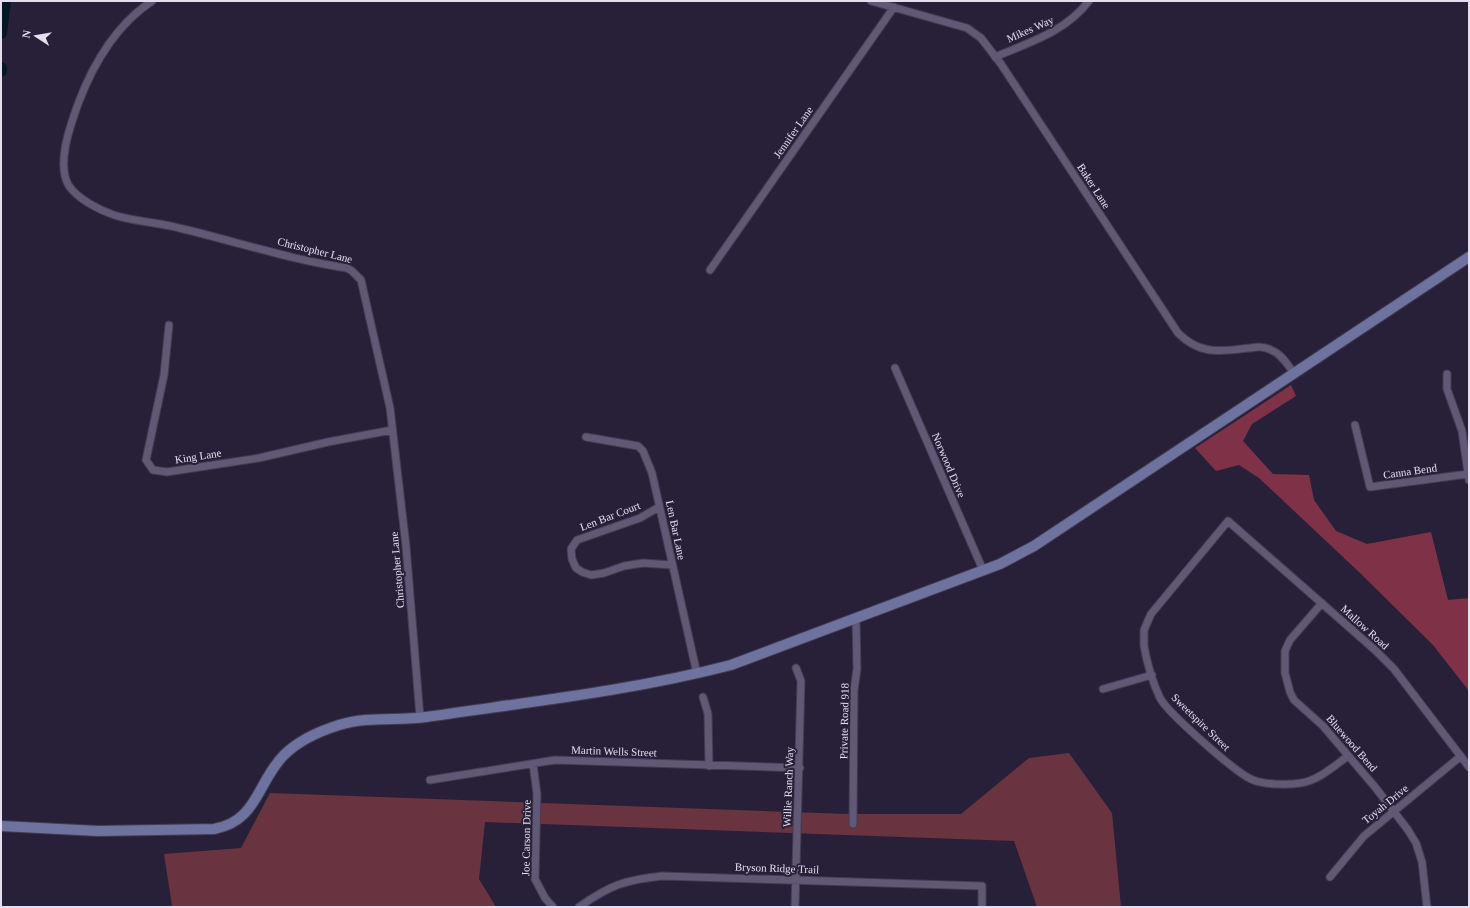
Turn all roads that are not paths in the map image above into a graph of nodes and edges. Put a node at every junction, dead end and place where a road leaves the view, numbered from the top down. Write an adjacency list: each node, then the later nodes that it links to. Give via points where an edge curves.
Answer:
1 (152, 1): 13 (street, Christopher Lane, via 128,19 98,61 84,86 73,117 63,159 65,177 69,185 81,198 124,218 157,222 352,270 362,283 390,408)
2 (871, 1): 4 (street, Baker Lane)
3 (1089, 1): 5 (street, Mikes Way, via 1078,15 1056,31)
4 (894, 8): 5 (street, Baker Lane, via 967,28 981,38); 7 (street, Jennifer Lane)
5 (995, 57): 10 (street, Baker Lane, via 1178,333 1192,345 1210,351 1262,347 1271,350 1280,355)
6 (1468, 262): 10 (street)
7 (710, 270)
8 (169, 325): 13 (street, King Lane, via 164,376 146,460 153,470 167,472 259,458)
9 (895, 368): 19 (street, Norwood Drive)
10 (1295, 374): 19 (street, via 1034,546)
11 (1447, 374): 15 (street, via 1447,389 1462,431)
12 (1355, 426): 15 (street, Canna Bend, via 1370,487)
13 (392, 430): 27 (street, Christopher Lane, via 406,546)
14 (586, 436): 16 (street, Len Bar Lane, via 633,444 643,451 652,473)
15 (1468, 477)
16 (659, 507): 18 (street, Len Bar Lane); 18 (street, Len Bar Court, via 640,518 578,540 571,549 572,559 576,568 591,575 643,563)
17 (1228, 521): 20 (street, Mallow Road); 24 (street, Sweetspire Street, via 1156,606 1146,622 1143,639)
18 (672, 565): 23 (street, Len Bar Lane)
19 (983, 570): 21 (street)
20 (1322, 603): 28 (street, Bluewood Bend, via 1290,640 1285,651 1285,674 1294,700 1323,726); 29 (street, Mallow Road, via 1394,668)
21 (856, 618): 23 (street, via 731,665); 36 (street, Private Road 918)
22 (796, 668): 33 (street, Willie Ranch Way, via 801,681)
23 (697, 674): 27 (street, via 564,697)
24 (1152, 675): 25 (street); 28 (street, Sweetspire Street, via 1160,698 1172,712 1238,771 1254,781 1308,782)
25 (1103, 689)
26 (703, 697): 31 (street, via 708,714)
27 (420, 717): 37 (street, via 349,722 303,741 279,761 245,815 224,827 98,831)
28 (1348, 756): 35 (street, Bluewood Bend)
29 (1461, 756): 32 (street, Mallow Road); 35 (street, Toyah Drive)
30 (533, 764): 31 (street, Martin Wells Street, via 555,760); 34 (street, Martin Wells Street); 40 (street, Joe Carson Drive, via 537,794 535,879)
31 (709, 766): 33 (street, Martin Wells Street)
32 (1469, 767)
33 (800, 768): 39 (street, Willie Ranch Way)
34 (430, 780)
35 (1394, 811): 38 (street, Toyah Drive, via 1364,836); 44 (street, Bluewood Bend, via 1416,843 1422,862)
36 (853, 824)
37 (1, 826)
38 (1330, 877)
39 (796, 880): 41 (street, Bryson Ridge Trail, via 654,876 630,880 600,892); 42 (street, Willie Ranch Way); 43 (street, Bryson Ridge Trail, via 982,886)
40 (553, 907)
41 (579, 907)
42 (795, 907)
43 (982, 907)
44 (1427, 907)

